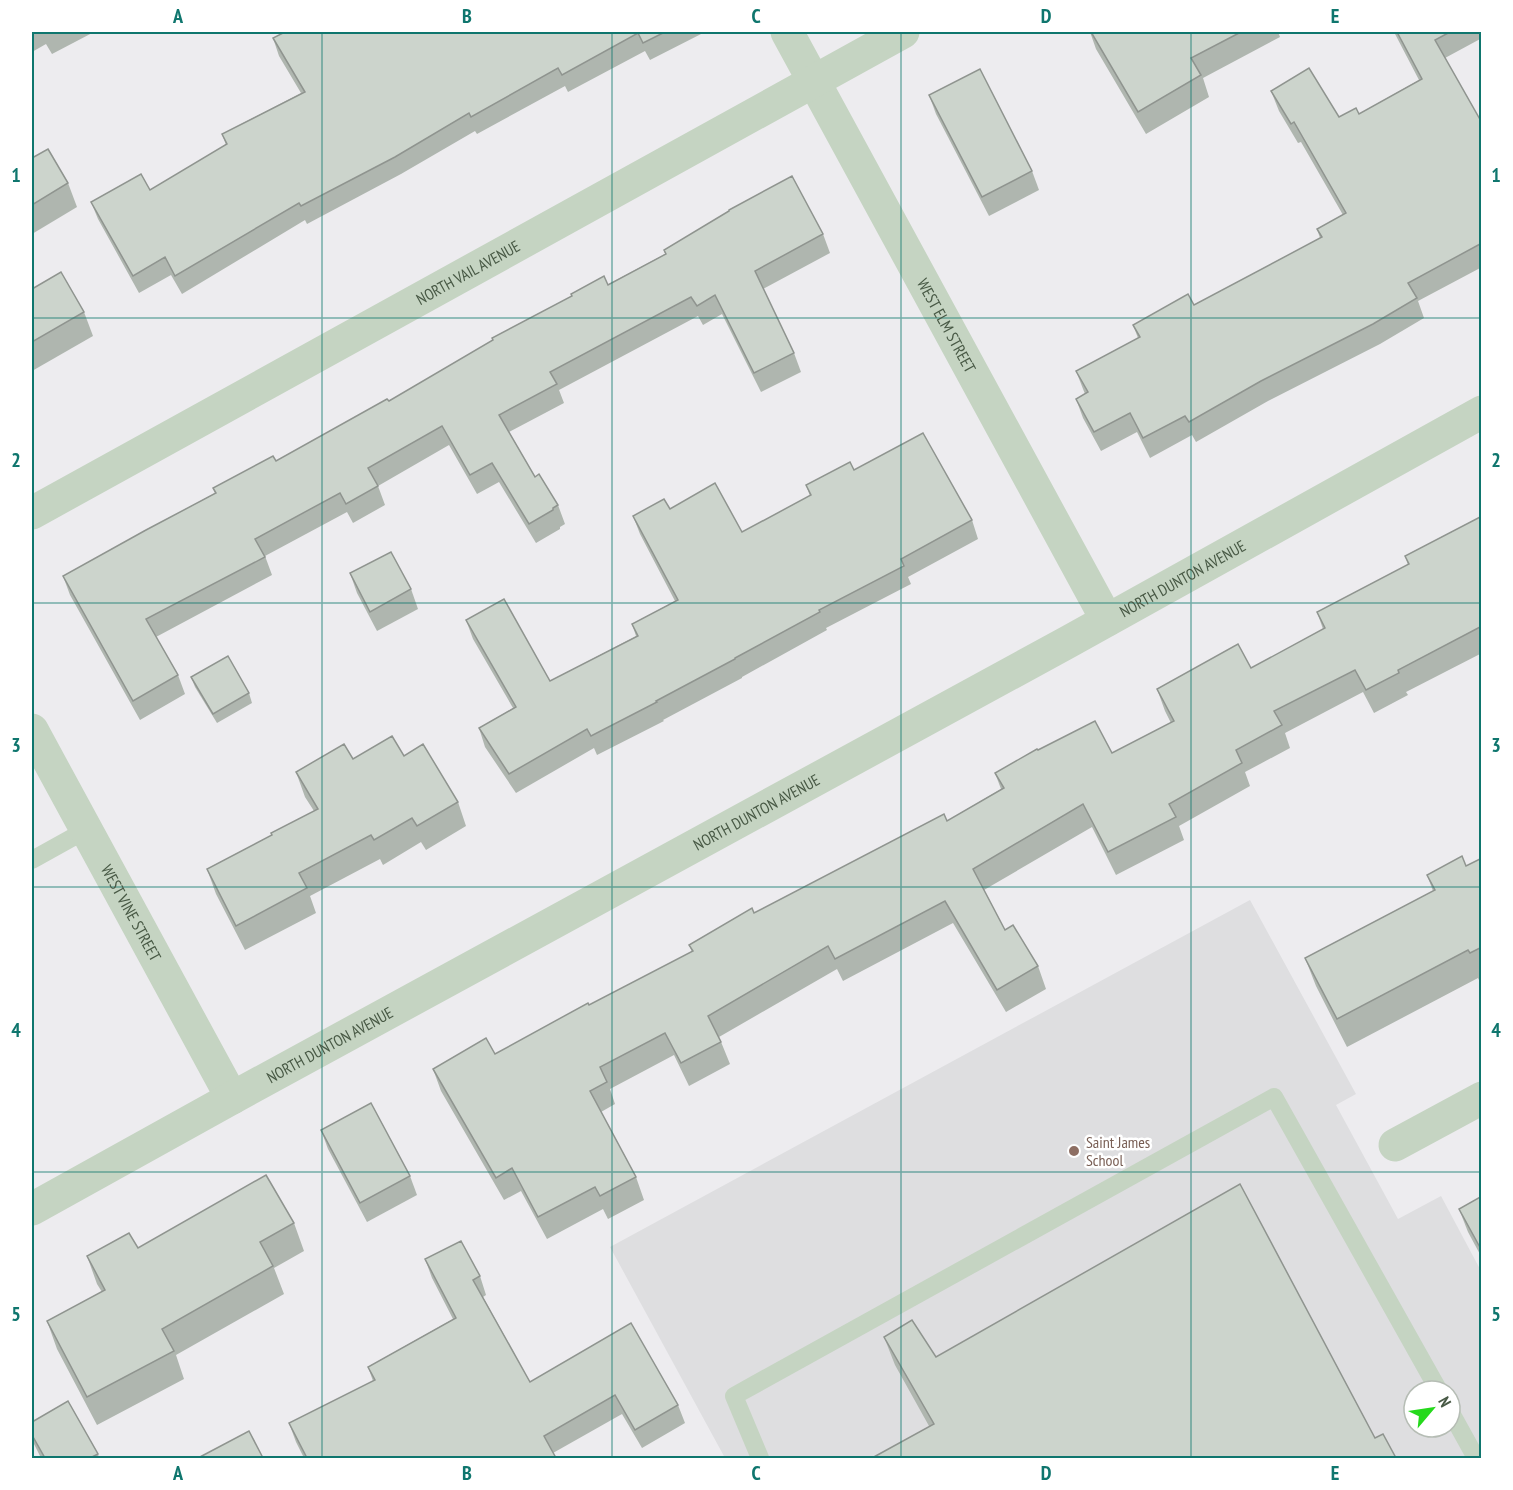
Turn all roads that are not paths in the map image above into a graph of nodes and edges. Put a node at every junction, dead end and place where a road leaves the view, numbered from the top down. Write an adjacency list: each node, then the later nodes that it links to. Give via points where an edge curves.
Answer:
1 (787, 32): 3 (street, WEST ELM STREET)
2 (903, 32): 3 (street, NORTH VAIL AVENUE)
3 (814, 81): 5 (street, NORTH VAIL AVENUE); 6 (street, WEST ELM STREET)
4 (1482, 412): 6 (street, NORTH DUNTON AVENUE)
5 (32, 513)
6 (1107, 620): 10 (street, NORTH DUNTON AVENUE)
7 (32, 730): 8 (street, WEST VINE STREET)
8 (86, 830): 9 (lane); 10 (street, WEST VINE STREET)
9 (32, 860)
10 (232, 1098): 13 (street, NORTH DUNTON AVENUE)
11 (1482, 1098): 12 (street)
12 (1395, 1145)
13 (32, 1209)
14 (1432, 1379): 16 (lane, via 1274,1097 734,1396)
15 (1462, 1433): 17 (lane)
16 (760, 1458)
17 (1476, 1458)

